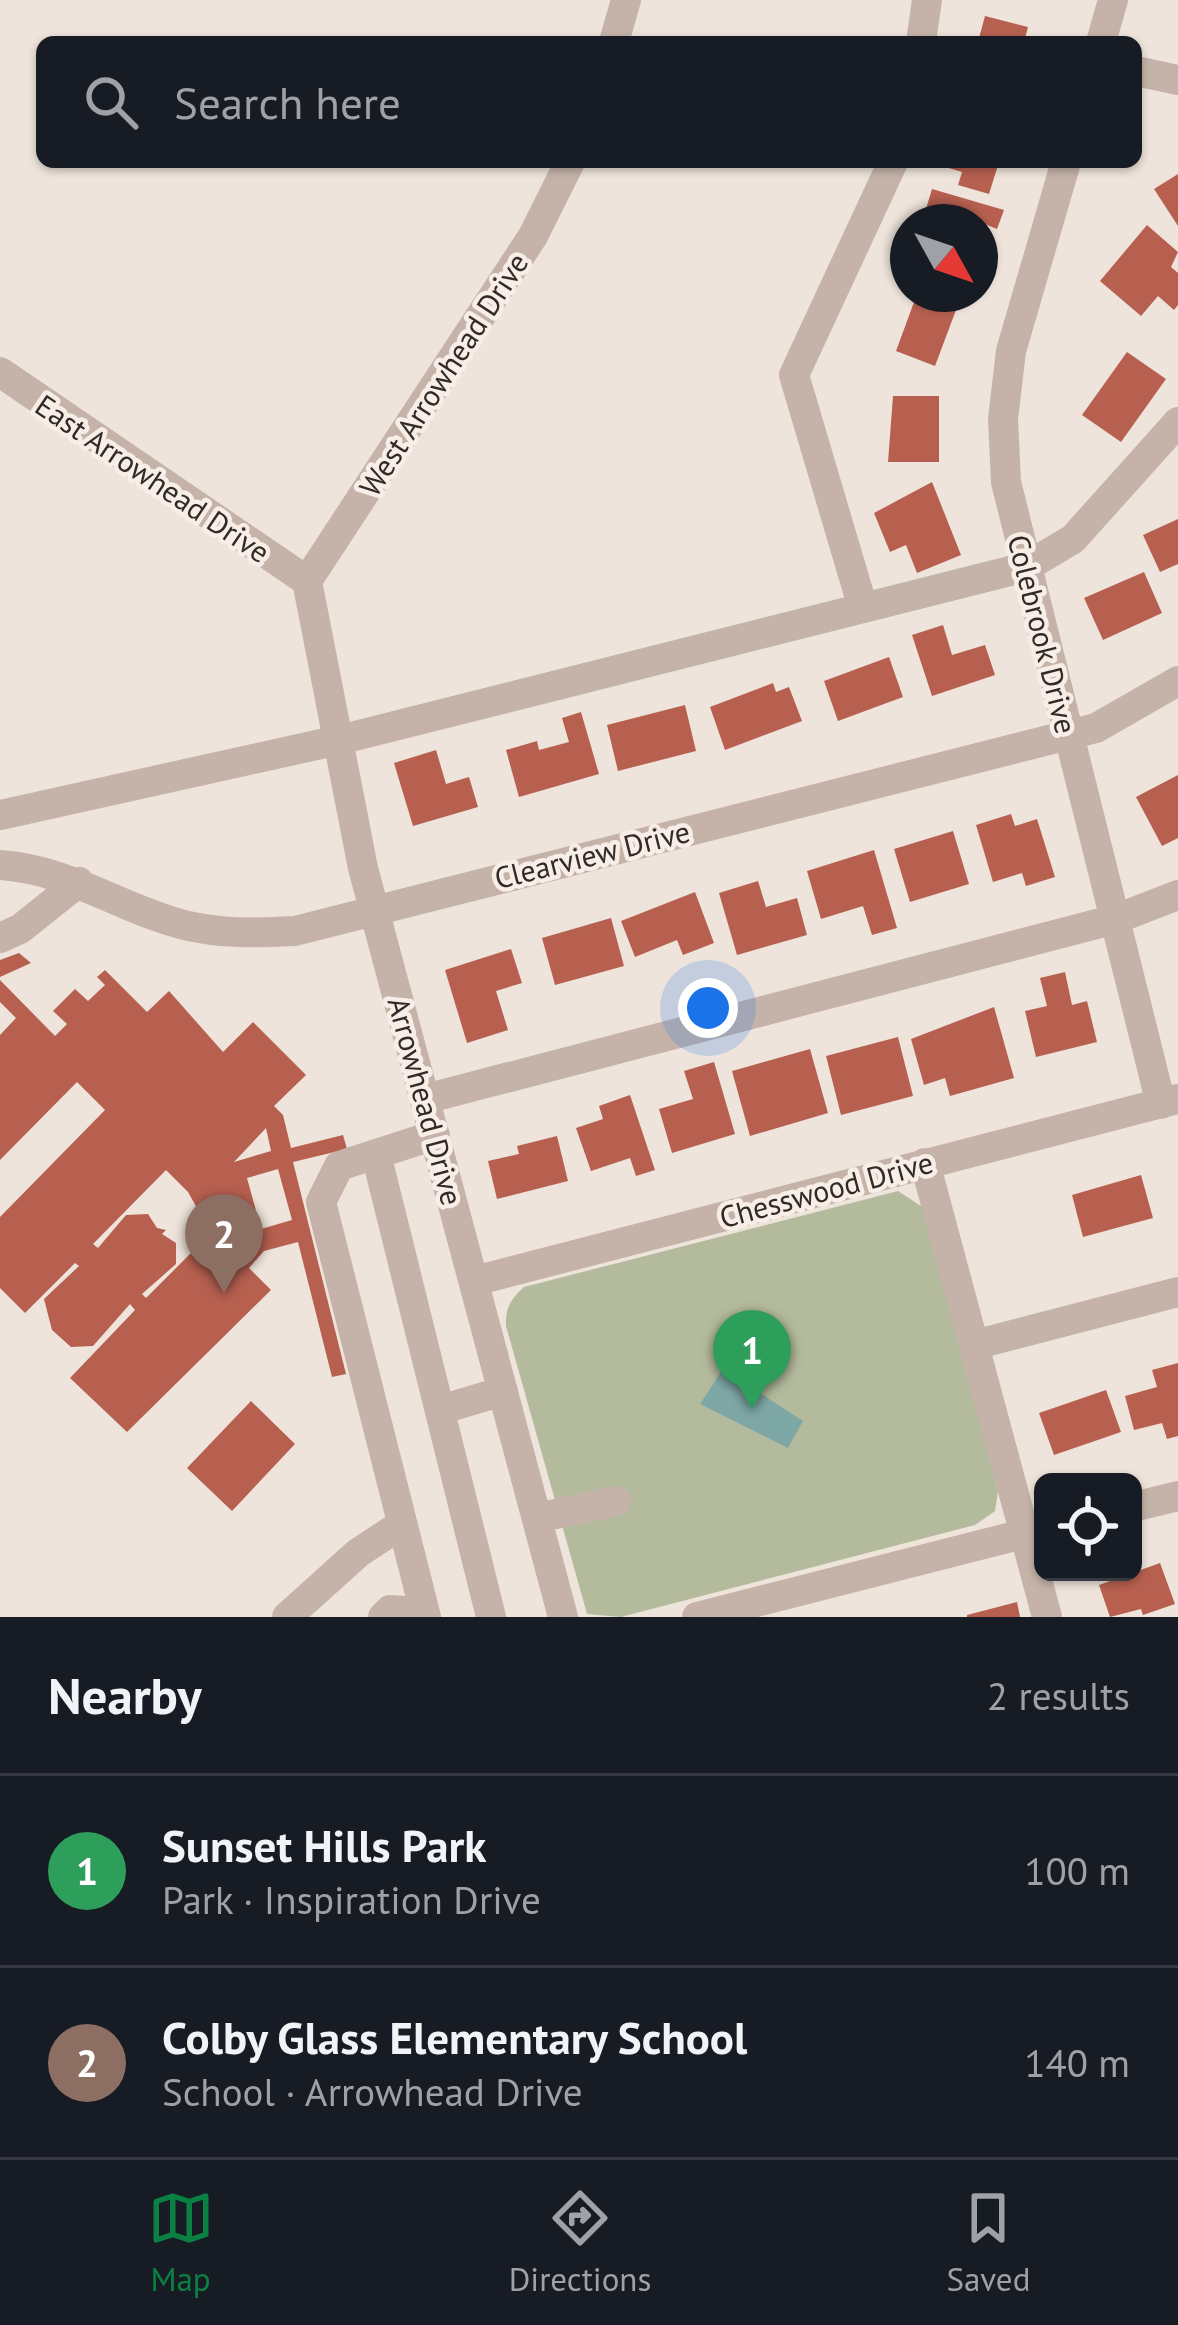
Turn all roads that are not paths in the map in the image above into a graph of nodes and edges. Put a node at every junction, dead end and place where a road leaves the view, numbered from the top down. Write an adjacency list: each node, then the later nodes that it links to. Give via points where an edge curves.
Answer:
1 (626, 0): 4 (street)
2 (927, 0): 5 (street)
3 (1113, 0): 6 (street)
4 (616, 36)
5 (921, 36)
6 (1103, 36)
7 (1142, 71): 8 (street)
8 (1178, 80)
9 (566, 168): 15 (street, West Arrowhead Drive, via 533,236)
10 (890, 168): 16 (street, via 794,375)
11 (1064, 168): 14 (street, Colebrook Drive, via 1004,388 1006,482)
12 (0, 372): 15 (street, East Arrowhead Drive)
13 (1178, 422): 14 (street, via 1073,539)
14 (1026, 567): 16 (street); 18 (street, Colebrook Drive)
15 (308, 581): 19 (street, Arrowhead Drive)
16 (863, 608): 19 (street)
17 (1178, 681): 18 (street, Clearview Drive, via 1128,714)
18 (1069, 735): 24 (street, Clearview Drive); 25 (street, Colebrook Drive)
19 (340, 740): 20 (street); 24 (street, Arrowhead Drive)
20 (0, 815)
21 (0, 865): 22 (street, Clearview Drive)
22 (79, 882): 24 (street, Clearview Drive, via 173,921 241,934 295,931); 26 (street)
23 (1178, 896): 25 (street)
24 (374, 909): 27 (street, Arrowhead Drive)
25 (1116, 919): 27 (street); 28 (street, Colebrook Drive)
26 (0, 938)
27 (425, 1099): 29 (street, Arrowhead Drive)
28 (1170, 1101): 31 (street, Chesswood Drive)
29 (435, 1135): 30 (street); 32 (street, Arrowhead Drive)
30 (376, 1154): 36 (street); 41 (street, via 339,1166 321,1202)
31 (925, 1163): 32 (street, Chesswood Drive); 34 (street)
32 (474, 1281): 35 (street, Arrowhead Drive)
33 (1178, 1292): 34 (street)
34 (974, 1345): 42 (street)
35 (503, 1391): 36 (street); 40 (street, Arrowhead Drive)
36 (440, 1410): 47 (street)
37 (1178, 1496): 39 (street)
38 (616, 1501): 40 (street)
39 (1142, 1505)
40 (537, 1518): 48 (street, Arrowhead Drive)
41 (399, 1526): 44 (street); 45 (street)
42 (1034, 1531): 49 (street)
43 (1042, 1581): 50 (street)
44 (425, 1614): 46 (street, via 390,1610)
45 (287, 1617)
46 (383, 1617)
47 (491, 1617)
48 (563, 1617)
49 (697, 1617)
50 (1048, 1617)

